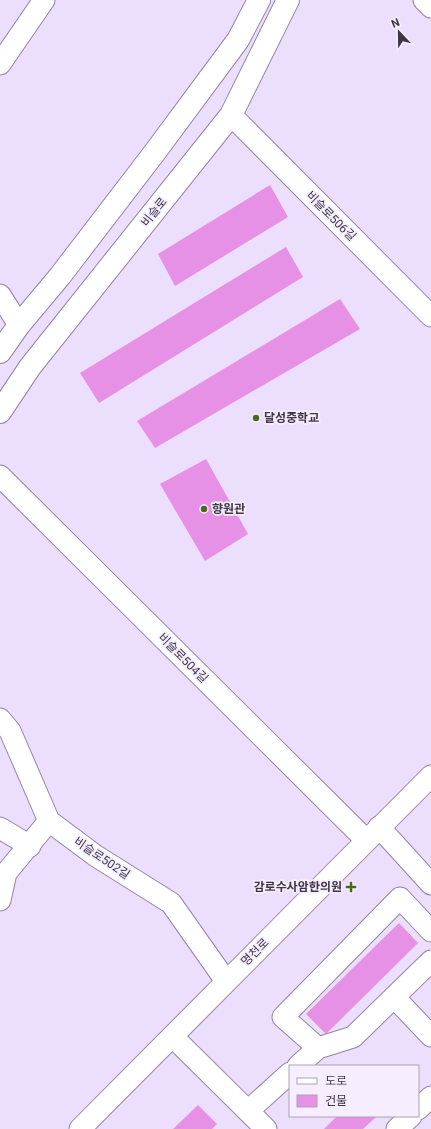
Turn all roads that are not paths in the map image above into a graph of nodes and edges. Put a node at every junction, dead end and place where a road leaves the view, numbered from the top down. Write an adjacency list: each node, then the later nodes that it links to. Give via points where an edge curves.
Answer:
1 (44, 0): 6 (street)
2 (258, 0): 8 (main road, via 238,40)
3 (288, 0): 7 (main road, 비슬로)
4 (424, 0): 5 (street)
5 (431, 7)
6 (0, 64)
7 (231, 115): 10 (street, 비슬로506길); 12 (main road, 비슬로)
8 (60, 276): 11 (main road); 12 (main road, via 57,294 44,321)
9 (0, 295): 11 (street)
10 (431, 316)
11 (19, 325): 13 (main road)
12 (56, 334): 14 (main road, 비슬로)
13 (0, 352)
14 (3, 402)
15 (0, 476): 20 (street, 비슬로504길)
16 (0, 719): 18 (street, 비슬로502길, via 10,731)
17 (431, 776): 20 (street, 명천로)
18 (49, 821): 21 (street); 26 (street, 비슬로502길, via 96,856 171,903)
19 (0, 828): 21 (street)
20 (373, 834): 22 (street, 비슬로504길); 26 (street, 명천로)
21 (30, 846): 23 (street, via 6,873)
22 (431, 884)
23 (0, 900)
24 (431, 931): 30 (street, via 400,898 283,1017)
25 (428, 969): 27 (street)
26 (226, 981): 29 (street, 명천로)
27 (394, 997): 28 (street); 30 (street, via 353,1037)
28 (431, 1036)
29 (173, 1037): 35 (street); 37 (street, 명천로)
30 (318, 1048): 31 (street)
31 (299, 1065)
32 (289, 1074): 35 (street)
33 (431, 1097): 34 (street)
34 (419, 1108)
35 (248, 1111): 38 (street)
36 (410, 1117): 39 (street)
37 (80, 1129)
38 (266, 1129)
39 (398, 1129)

